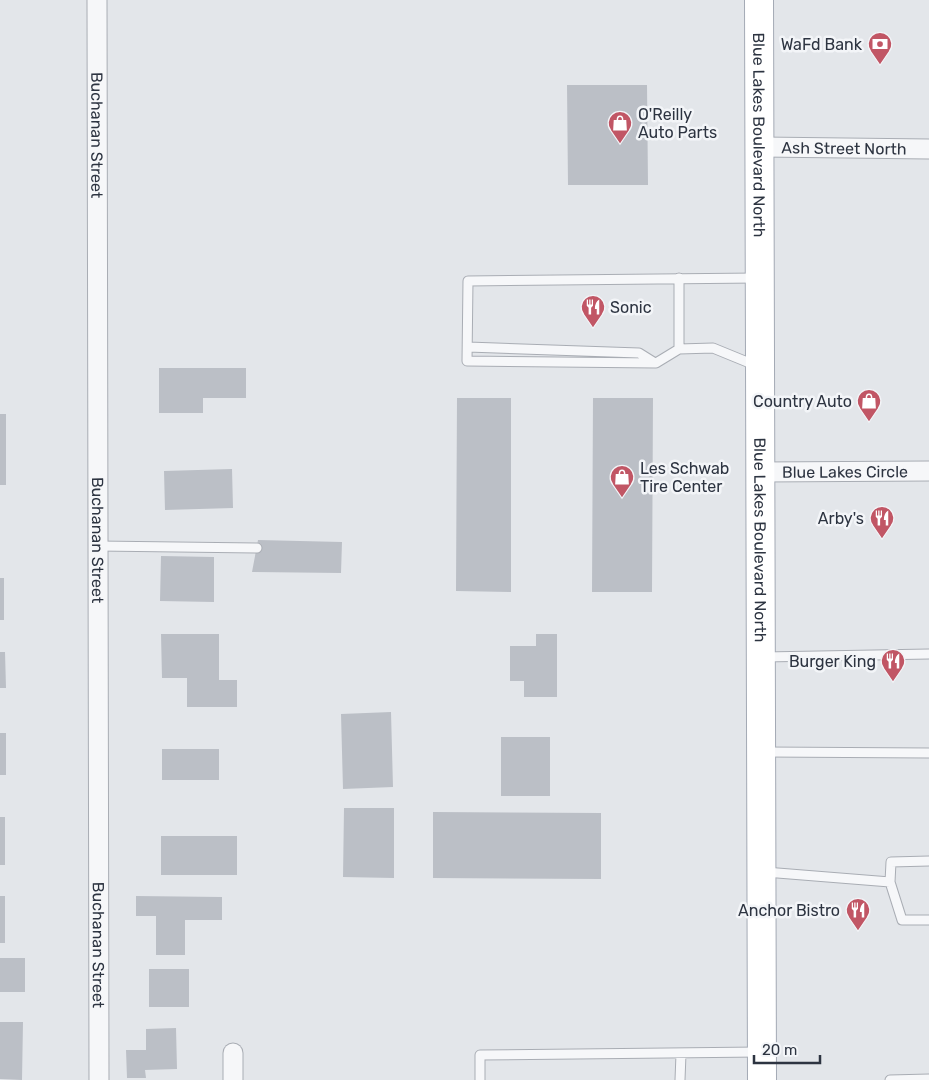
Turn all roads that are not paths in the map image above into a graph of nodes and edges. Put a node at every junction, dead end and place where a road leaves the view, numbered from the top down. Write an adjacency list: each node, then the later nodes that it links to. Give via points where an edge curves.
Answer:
1 (97, 0): 13 (street, Buchanan Street)
2 (759, 0): 3 (main road, Blue Lakes Boulevard North)
3 (760, 147): 4 (street, Ash Street North); 6 (main road, Blue Lakes Boulevard North)
4 (929, 149)
5 (679, 278): 6 (lane); 7 (lane, via 468,281); 8 (lane)
6 (760, 278): 10 (main road, Blue Lakes Boulevard North)
7 (468, 347): 9 (lane, via 639,353); 9 (lane, via 467,361)
8 (679, 349): 9 (lane); 10 (lane, via 713,348)
9 (656, 363)
10 (760, 367): 12 (main road, Blue Lakes Boulevard North)
11 (929, 471): 12 (street, Blue Lakes Circle)
12 (761, 472): 16 (main road, Blue Lakes Boulevard North)
13 (98, 546): 14 (lane); 27 (street, Buchanan Street)
14 (257, 548)
15 (929, 654): 16 (lane)
16 (760, 657): 17 (main road, Blue Lakes Boulevard North)
17 (762, 752): 18 (lane); 20 (main road, Blue Lakes Boulevard North)
18 (929, 753)
19 (929, 861): 21 (lane, via 891,862)
20 (762, 872): 21 (lane); 23 (main road, Blue Lakes Boulevard North)
21 (890, 882): 22 (lane, via 902,920)
22 (929, 920)
23 (762, 1052): 25 (lane); 31 (main road, Blue Lakes Boulevard North)
24 (233, 1053): 28 (street)
25 (681, 1054): 29 (lane, via 480,1055); 30 (lane)
26 (929, 1079): 32 (lane)
27 (100, 1080)
28 (233, 1080)
29 (480, 1080)
30 (680, 1080)
31 (762, 1080)
32 (890, 1080)

